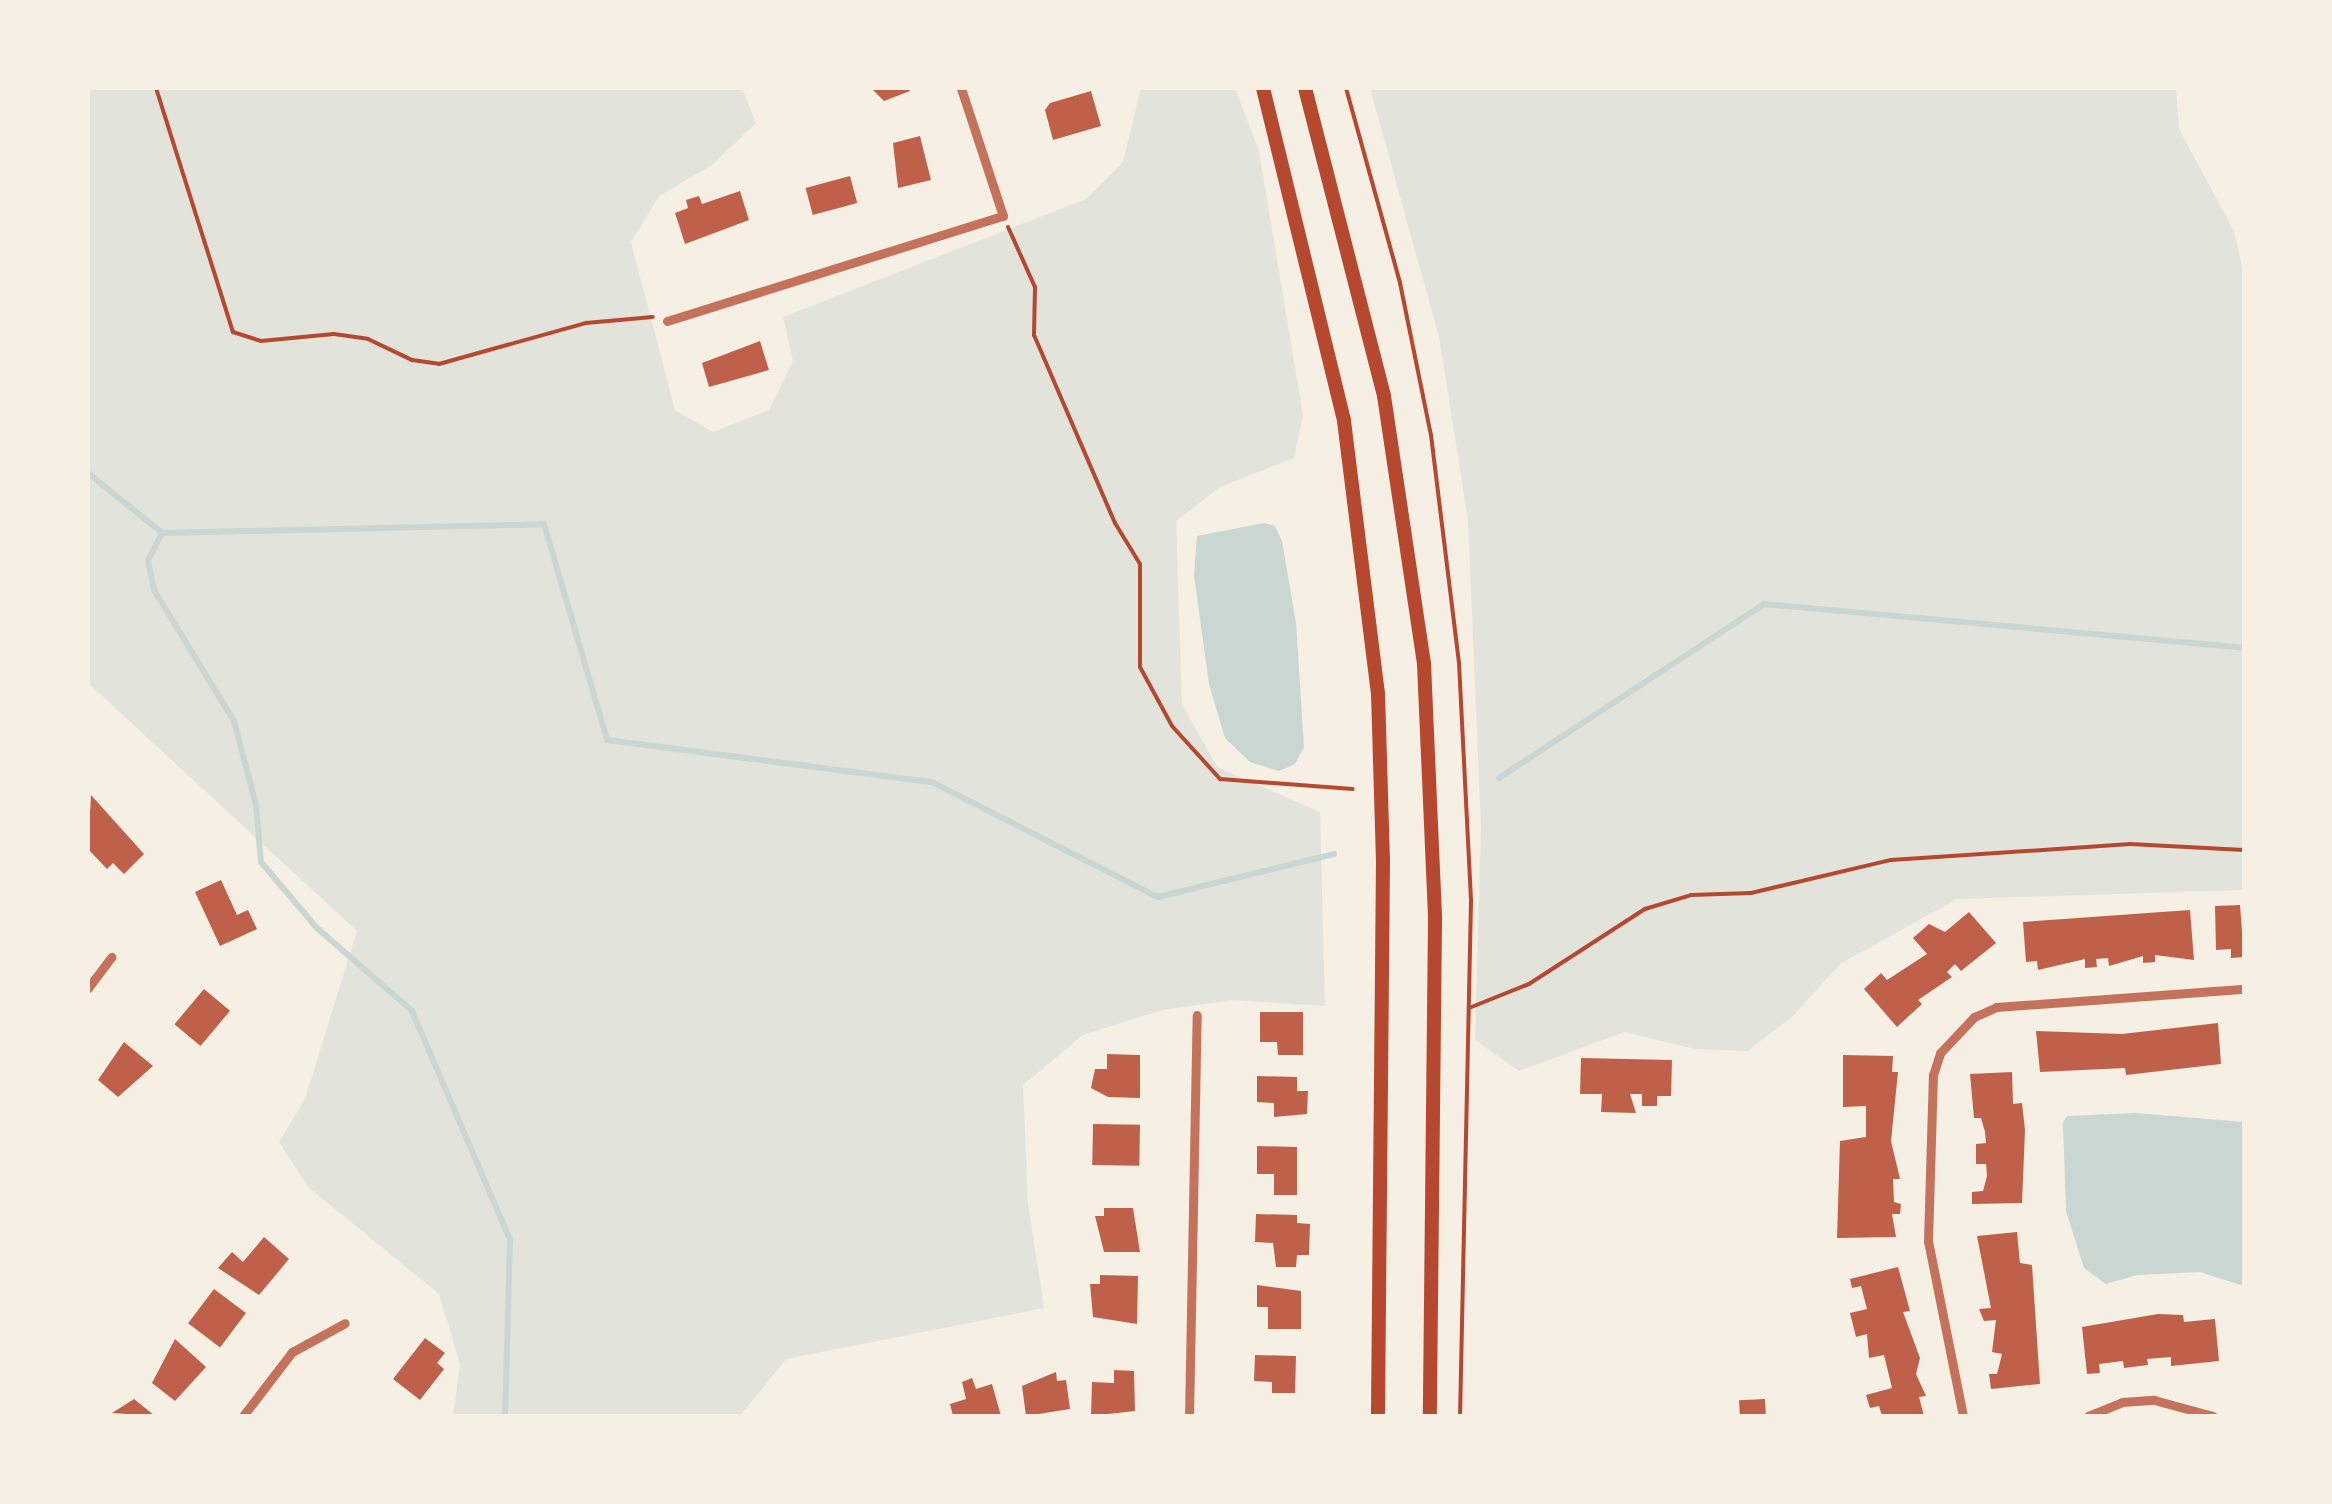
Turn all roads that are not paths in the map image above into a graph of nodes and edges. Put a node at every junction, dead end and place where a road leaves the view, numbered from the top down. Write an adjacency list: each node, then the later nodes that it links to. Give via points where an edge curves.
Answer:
1 (961, 88): 4 (street, via 1004,216)
2 (1263, 88): 12 (highway, via 1344,421 1378,693)
3 (1305, 88): 13 (highway, via 1384,396 1424,664 1435,937)
4 (667, 321)
5 (111, 958): 6 (street)
6 (88, 988)
7 (2244, 989): 14 (street, via 1996,1007 1974,1017 1940,1053 1933,1075 1928,1241)
8 (1196, 1015): 11 (street)
9 (345, 1323): 10 (street, via 292,1352)
10 (243, 1416)
11 (1189, 1416)
12 (1378, 1416)
13 (1430, 1416)
14 (1962, 1416)
15 (2088, 1416): 16 (street, via 2122,1402 2154,1400)
16 (2213, 1416)

